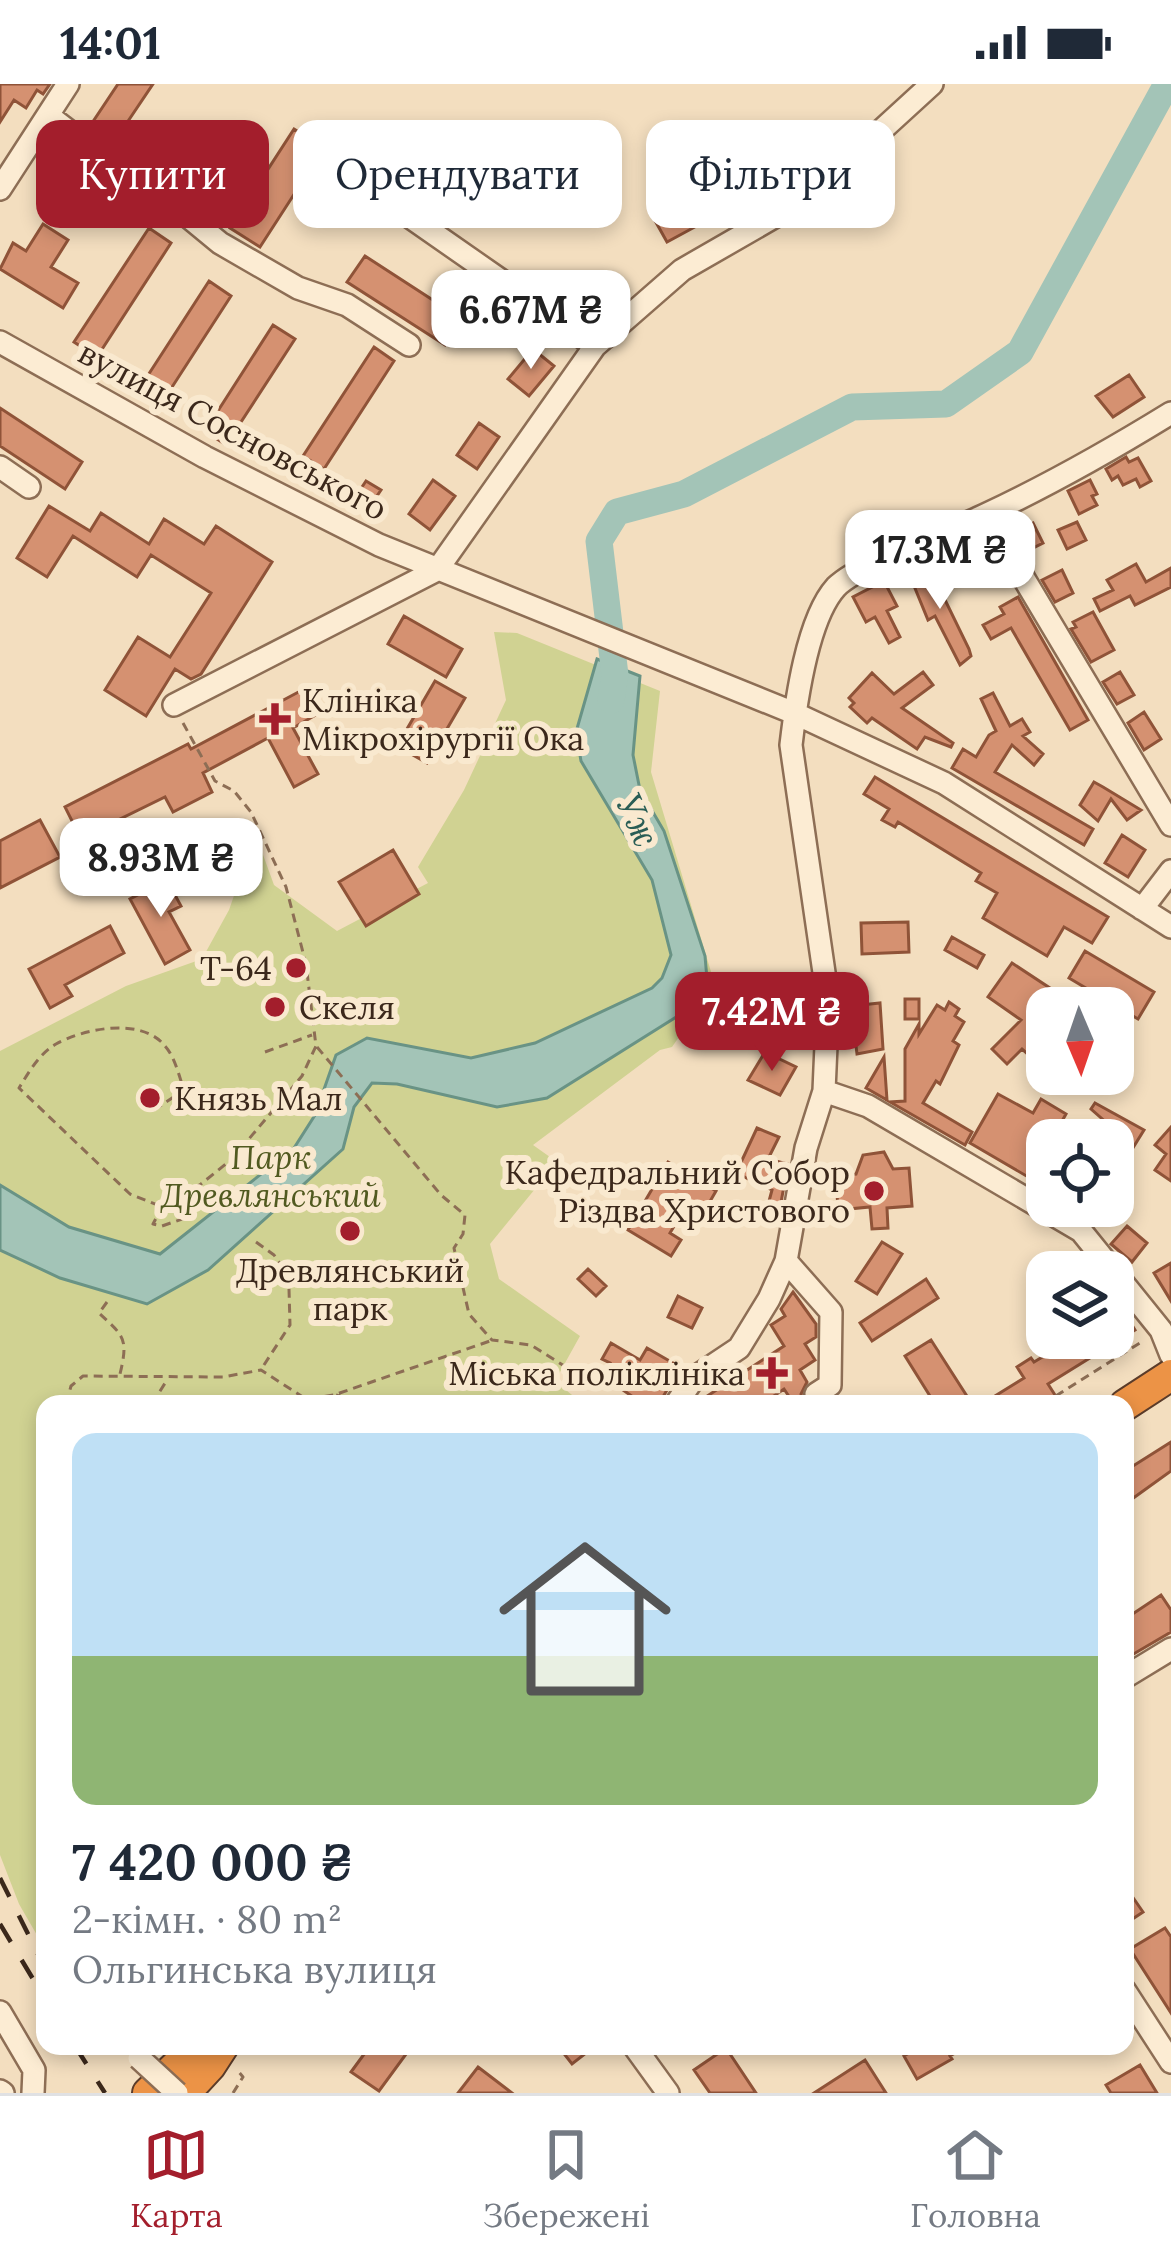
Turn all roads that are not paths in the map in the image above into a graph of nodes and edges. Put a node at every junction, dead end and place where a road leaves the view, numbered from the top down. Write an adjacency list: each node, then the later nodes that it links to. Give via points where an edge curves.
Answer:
1 (68, 84): 3 (street)
2 (932, 84): 8 (street, via 850,160 781,213 682,270)
3 (49, 116): 4 (street); 7 (street, via 220,243)
4 (0, 189)
5 (426, 228): 8 (street)
6 (0, 342): 13 (street, вулиця Сосновського, via 205,457)
7 (409, 345)
8 (595, 346): 13 (street)
9 (1171, 413): 12 (street)
10 (0, 467): 11 (street)
11 (28, 487)
12 (986, 515): 15 (street, via 838,585 813,633); 16 (street)
13 (437, 570): 14 (street); 15 (street, вулиця Сосновського)
14 (174, 705)
15 (794, 713): 18 (street, via 944,783); 20 (street, via 790,745 828,1000)
16 (1171, 825)
17 (1171, 872): 18 (street)
18 (1142, 909): 19 (street)
19 (1171, 926)
20 (824, 1091): 21 (street); 22 (street, via 868,1106 1082,1231)
21 (786, 1261): 24 (street, via 831,1312 830,1385); 25 (street, via 739,1348)
22 (1171, 1354)
23 (1171, 1375): 26 (highway)
24 (816, 1394)
25 (682, 1395)
26 (1134, 1399)
27 (1171, 1648): 28 (street)
28 (1134, 1671)
29 (1134, 2005): 35 (street)
30 (0, 2012): 36 (street)
31 (138, 2055): 38 (street, bridge)
32 (188, 2055): 37 (highway)
33 (641, 2055): 39 (street)
34 (230, 2058): 38 (highway)
35 (1171, 2062)
36 (33, 2082)
37 (148, 2093)
38 (181, 2093)
39 (668, 2093)

